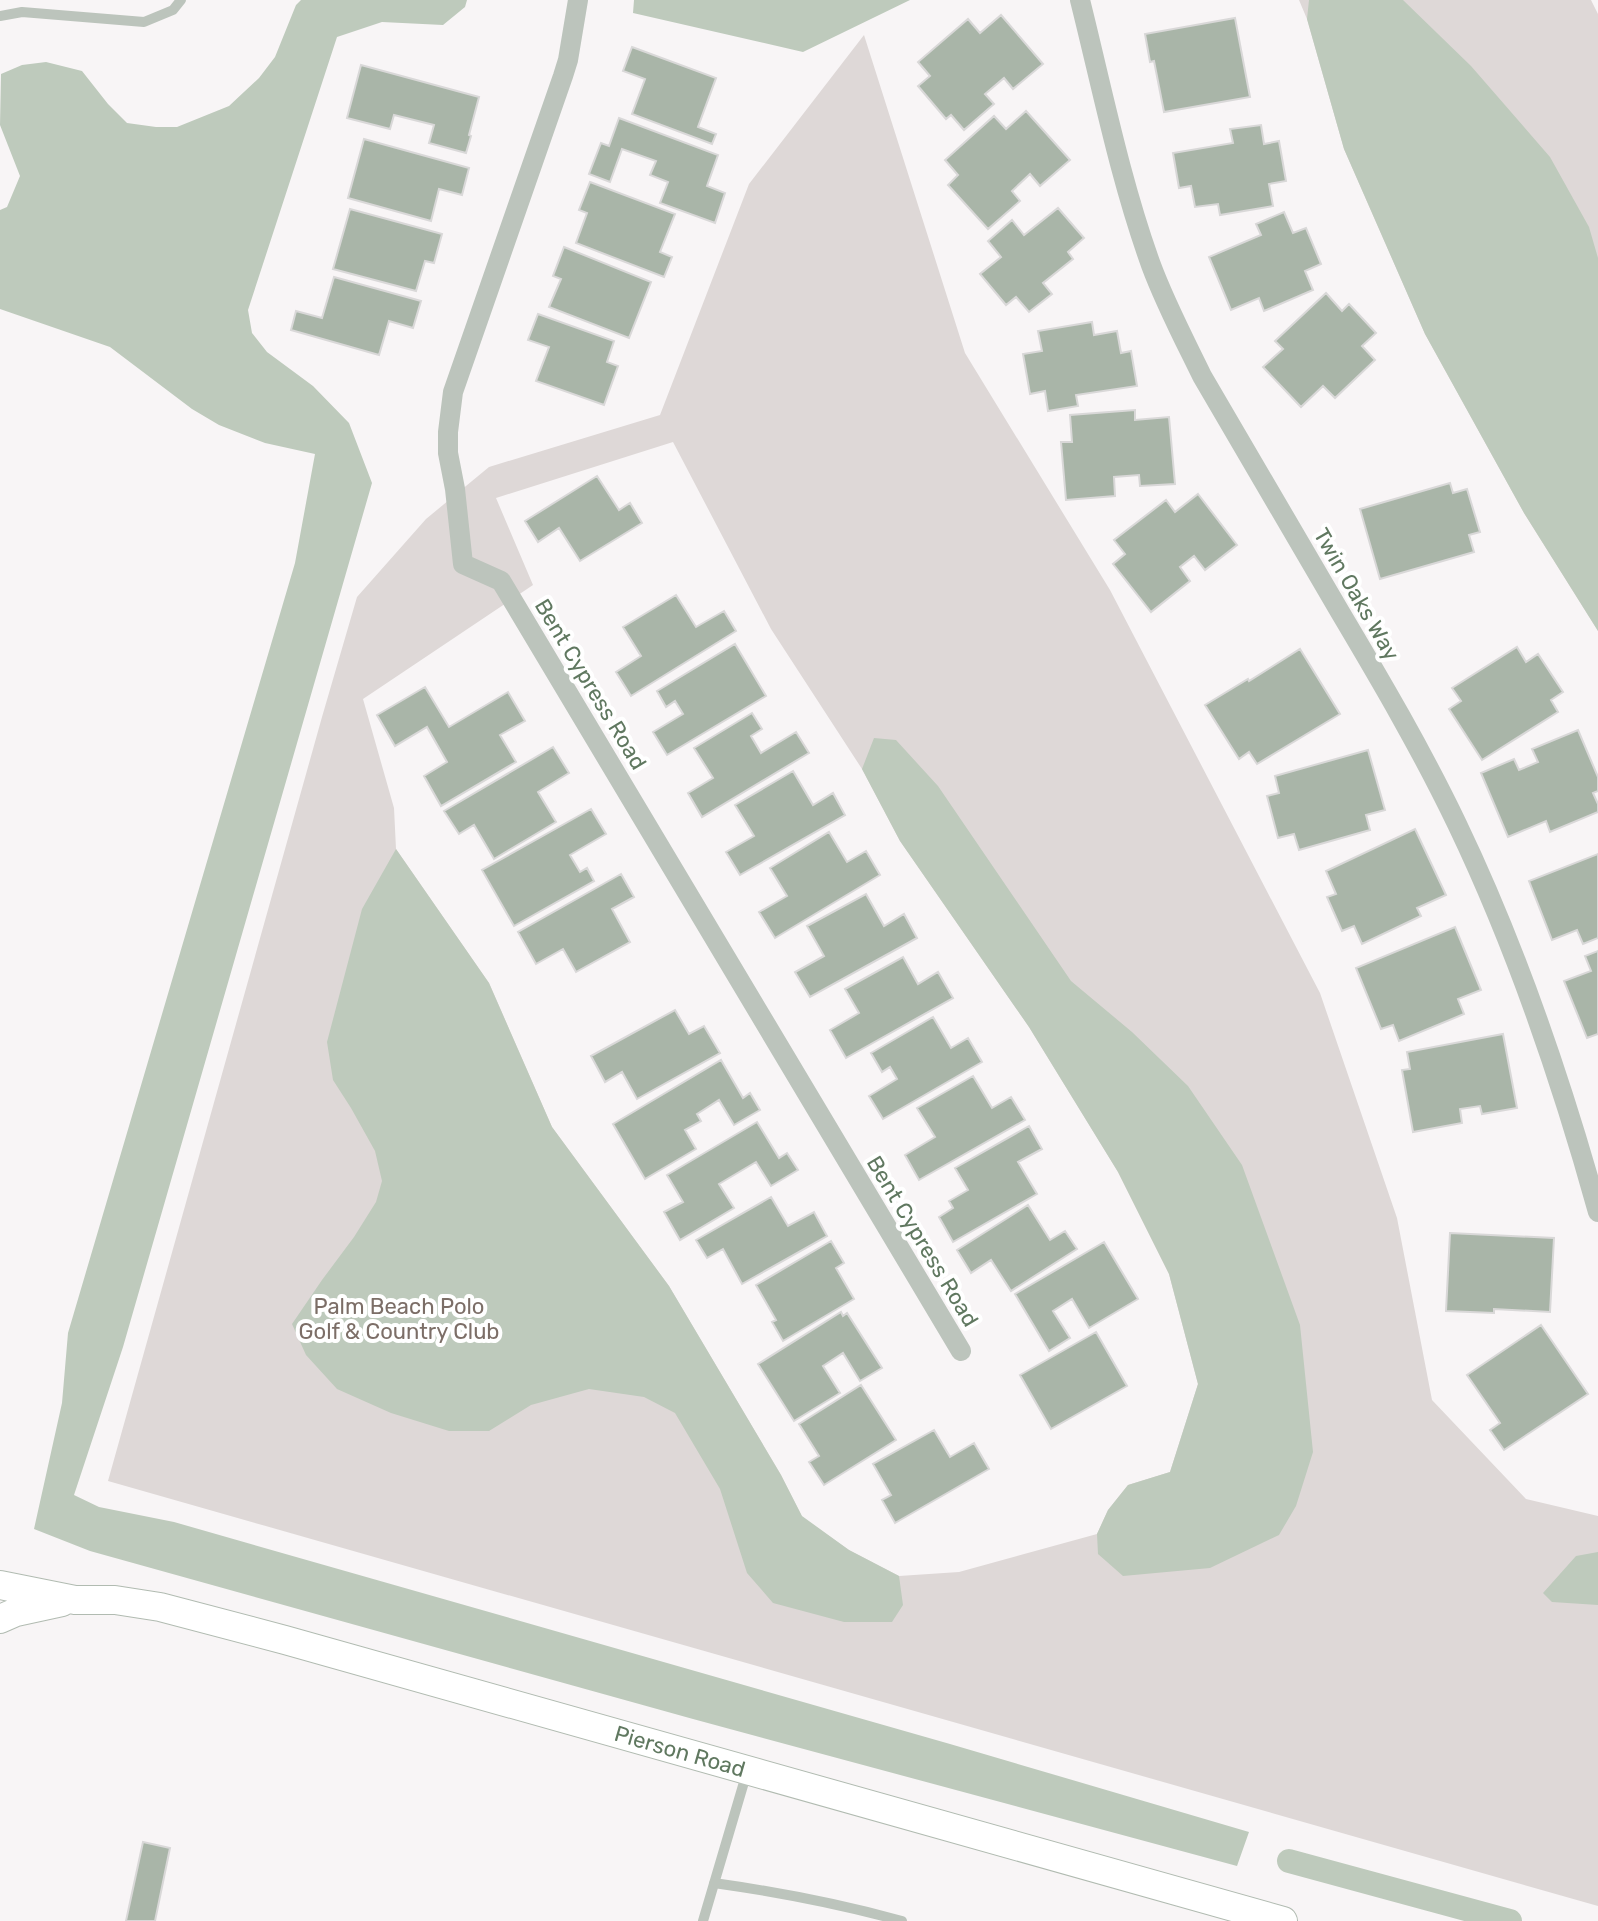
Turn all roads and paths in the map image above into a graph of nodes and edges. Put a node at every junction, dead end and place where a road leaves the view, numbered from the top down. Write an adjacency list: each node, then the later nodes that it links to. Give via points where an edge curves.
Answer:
1 (181, 0): 4 (lane, via 173,10 144,22 22,12)
2 (578, 0): 6 (street, Bent Cypress Road, via 563,76 453,392 448,453 463,564 501,581)
3 (1080, 0): 5 (street, Twin Oaks Way, via 1130,202 1157,279 1202,376 1408,728 1458,825 1540,1024)
4 (0, 16)
5 (1598, 1212)
6 (961, 1351)
7 (0, 1585): 8 (street, Pierson Road)
8 (75, 1600): 9 (street, Pierson Road); 10 (street, Pierson Road, via 160,1607)
9 (0, 1619)
10 (747, 1770): 11 (lane); 14 (street, Pierson Road)
11 (714, 1883): 12 (lane); 13 (lane)
12 (703, 1921)
13 (902, 1921)
14 (1283, 1921)

